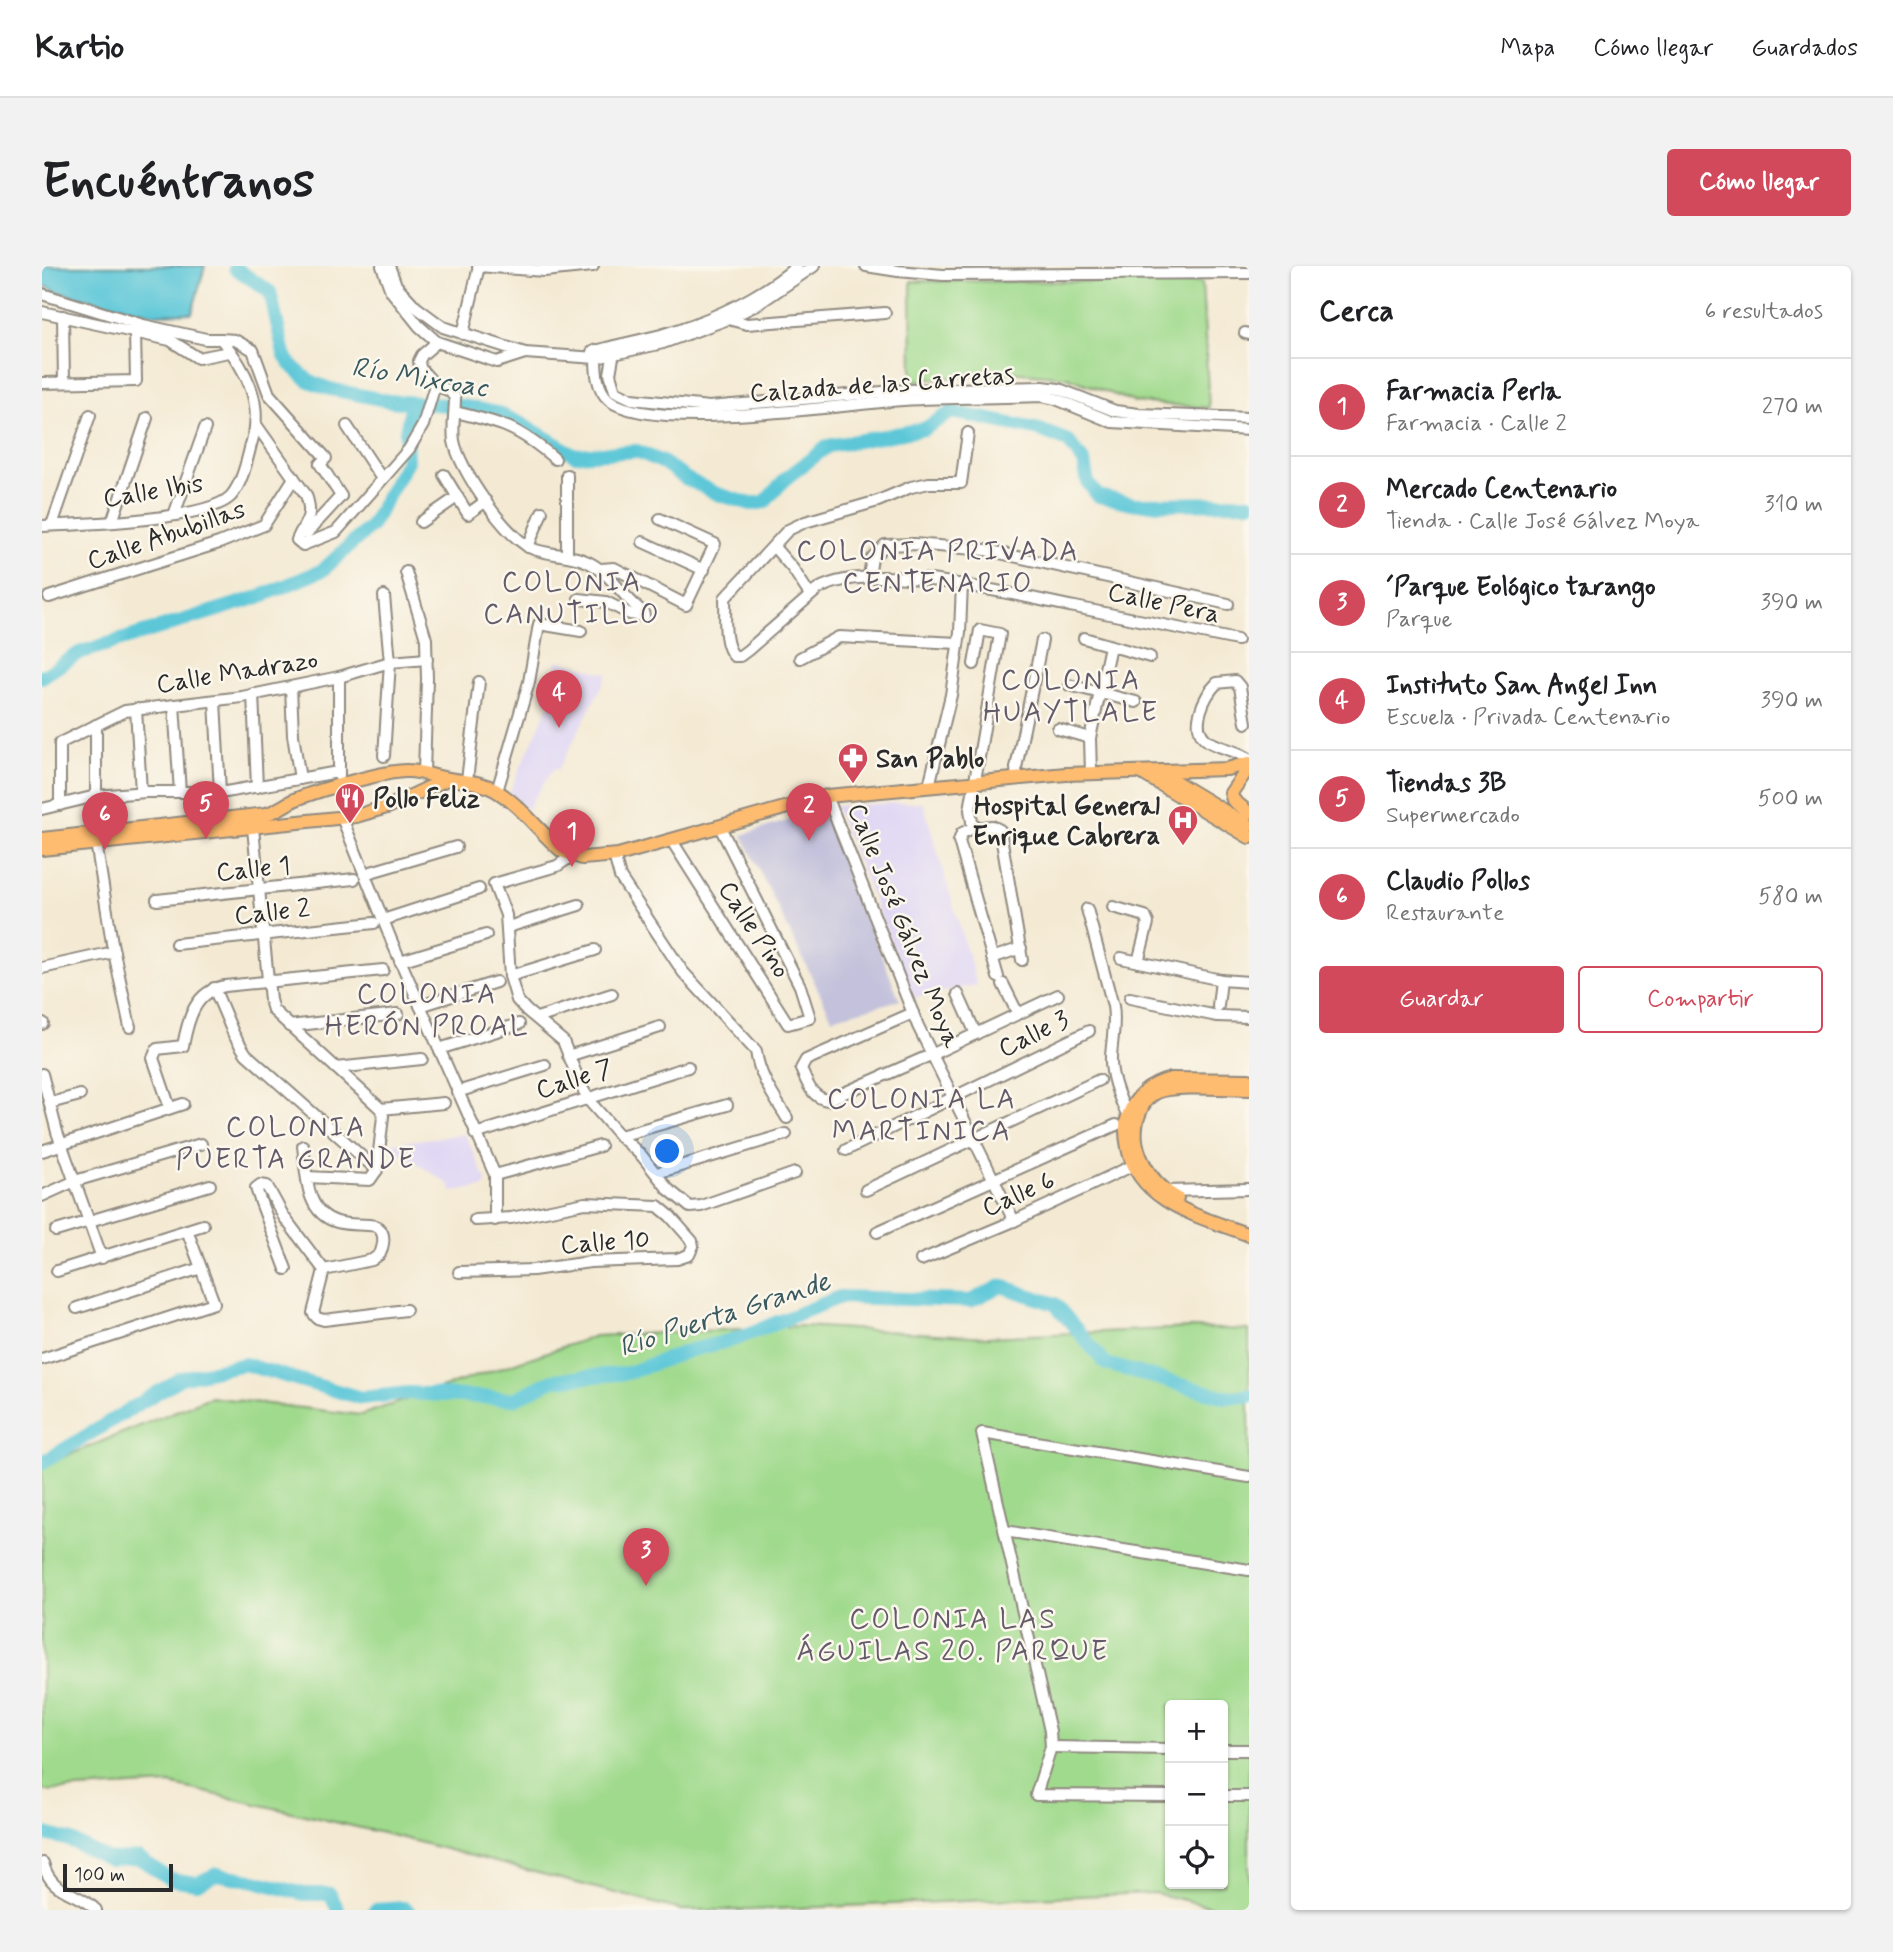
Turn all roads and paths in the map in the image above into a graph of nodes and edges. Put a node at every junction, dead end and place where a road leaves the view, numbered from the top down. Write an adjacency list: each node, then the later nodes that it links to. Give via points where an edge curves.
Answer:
1 (382, 266): 19 (street, via 391,291)
2 (390, 266): 18 (street, via 396,285 416,307 443,327)
3 (478, 266): 4 (street, via 544,271); 18 (street)
4 (593, 266)
5 (797, 266): 21 (street, via 723,312)
6 (814, 266): 16 (street)
7 (866, 266): 8 (street, via 943,275)
8 (1189, 270): 9 (street)
9 (1210, 270): 10 (street)
10 (1224, 270): 11 (street)
11 (1249, 273)
12 (42, 294): 20 (street)
13 (42, 312): 15 (street)
14 (885, 313): 16 (street, via 747,324)
15 (63, 316): 17 (street); 24 (street)
16 (729, 319): 21 (street, via 663,343)
17 (135, 332): 20 (street, via 170,340 198,358); 24 (street, via 136,381)
18 (463, 334): 22 (street)
19 (436, 342): 22 (street, via 497,362); 26 (street, via 419,361)
20 (225, 346): 31 (street, Calle Ibis, via 253,390); 49 (street, via 235,340 253,350 269,394 326,458 320,464 341,494)
21 (614, 351): 23 (street); 30 (street, Calzada de las Carretas, via 610,374 615,391 662,403 709,407 906,390 1043,387 1115,411)
22 (525, 353): 23 (street)
23 (596, 354): 34 (street, Calzada de las Carretas, via 601,391 608,399 652,413 710,416 906,400 1041,396 1112,422)
24 (64, 382): 25 (street)
25 (42, 383)
26 (435, 385): 27 (street, via 450,391); 37 (street, via 418,437)
27 (455, 412): 36 (street, via 513,428); 42 (street, via 457,453)
28 (90, 415): 48 (street)
29 (147, 418): 46 (street)
30 (1249, 418)
31 (257, 426): 40 (street); 44 (street, Calle Ibis, via 231,496 209,509)
32 (347, 426): 37 (street)
33 (205, 428): 44 (street)
34 (1249, 430)
35 (968, 433): 52 (street, via 961,483 911,487 805,522 788,530)
36 (555, 459)
37 (385, 475): 49 (street, via 336,532 303,545)
38 (444, 475): 41 (street)
39 (567, 475): 53 (street)
40 (294, 478): 49 (street, via 310,507); 61 (street, Calle Abubillas, via 264,525)
41 (457, 497): 42 (street, via 468,514); 47 (street)
42 (486, 501): 51 (street, via 500,523)
43 (542, 512): 51 (street)
44 (174, 515): 46 (street, Calle Ibis)
45 (660, 519): 55 (street, via 715,544)
46 (112, 522): 48 (street, Calle Ibis)
47 (421, 522)
48 (47, 525)
49 (298, 542)
50 (643, 542): 55 (street)
51 (528, 547): 53 (street)
52 (774, 547): 59 (street); 59 (street, Calle Pera, via 725,598 728,650 740,656)
53 (566, 555): 54 (street)
54 (606, 568): 55 (street, via 687,605); 62 (street, via 644,616 606,602)
55 (704, 570)
56 (406, 572): 73 (street, via 426,639)
57 (869, 576): 58 (street, Calle Pera); 59 (street, Calle Pera, via 829,583); 63 (street, via 872,558 885,545 914,544 986,550)
58 (962, 584): 67 (street, Calle Pera); 68 (street)
59 (810, 595)
60 (384, 596): 74 (street)
61 (49, 597)
62 (579, 599)
63 (1228, 604)
64 (580, 631): 106 (street, via 539,624 529,682)
65 (1084, 639): 69 (street)
66 (1042, 640): 98 (street)
67 (1237, 640)
68 (958, 643): 71 (street, via 839,637); 72 (street)
69 (1110, 646): 70 (street); 82 (street)
70 (1150, 657)
71 (800, 658)
72 (957, 659): 75 (street); 104 (street)
73 (427, 660): 74 (street, Calle Madrazo); 94 (street)
74 (390, 662): 77 (street, Calle Madrazo); 91 (street)
75 (974, 664): 76 (street); 76 (street, via 980,630 1000,634)
76 (994, 670): 102 (street)
77 (338, 677): 80 (street, Calle Madrazo); 93 (street)
78 (479, 682): 101 (street)
79 (1069, 685): 82 (street)
80 (291, 687): 81 (street, Calle Madrazo); 99 (street)
81 (253, 694): 83 (street, Calle Madrazo); 105 (street)
82 (1099, 694): 84 (street); 90 (street)
83 (215, 701): 85 (street, Calle Madrazo); 109 (street)
84 (1136, 702)
85 (174, 705): 86 (street, Calle Madrazo); 108 (street)
86 (136, 709): 88 (street, Calle Madrazo); 107 (street)
87 (1246, 723): 92 (street, via 1240,687 1235,681 1217,682 1201,709 1202,735)
88 (96, 725): 110 (street); 112 (street, Calle Madrazo, via 60,743)
89 (1058, 729): 90 (street)
90 (1090, 738): 97 (street)
91 (384, 756)
92 (1247, 761): 96 (main road, via 1227,769); 115 (main road, via 1231,793)
93 (338, 772): 99 (street); 103 (street)
94 (424, 772): 100 (main road); 103 (main road, via 397,771)
95 (1140, 772): 96 (main road); 97 (main road); 123 (main road)
96 (1158, 772): 119 (main road)
97 (1091, 773): 98 (main road)
98 (1017, 778): 102 (main road)
99 (300, 779): 105 (street)
100 (447, 779): 101 (main road); 117 (main road, via 390,806)
101 (467, 780): 106 (main road)
102 (975, 782): 104 (main road); 121 (street, via 970,810)
103 (340, 786): 116 (main road, via 294,800)
104 (929, 786): 111 (main road)
105 (257, 787): 109 (street)
106 (497, 791): 129 (main road)
107 (141, 792): 108 (street); 110 (street)
108 (180, 792): 109 (street)
109 (220, 792)
110 (96, 796): 112 (street)
111 (827, 796): 120 (main road); 162 (street, Calle José Gálvez Moya)
112 (60, 805): 114 (street)
113 (103, 807): 122 (street)
114 (42, 809)
115 (1249, 813)
116 (279, 817): 117 (main road); 118 (main road)
117 (342, 818): 130 (street)
118 (252, 822): 122 (main road); 132 (street)
119 (1249, 826)
120 (720, 827): 125 (main road); 125 (street, Calle Pino, via 800,986 810,1018 788,1024)
121 (973, 828): 144 (street, via 962,833 959,841); 144 (street, via 1000,830 1022,954)
122 (99, 836): 124 (main road); 127 (main road); 143 (street)
123 (1249, 837)
124 (42, 839)
125 (672, 841): 128 (main road)
126 (456, 847): 130 (street, Calle 1)
127 (42, 849)
128 (616, 855): 129 (main road); 194 (street, via 620,877 683,972 756,1051 767,1086)
129 (572, 856): 138 (street, via 557,866 494,884)
130 (359, 877): 132 (street, Calle 1); 137 (street)
131 (479, 889): 137 (street, Calle 2)
132 (260, 890): 133 (street, Calle 1); 139 (street)
133 (157, 900)
134 (579, 905): 138 (street)
135 (1113, 907): 147 (street, via 1145,916 1148,923)
136 (1087, 909): 193 (street, via 1113,1006 1112,1073)
137 (378, 922): 139 (street, Calle 2); 146 (street)
138 (508, 927): 150 (street)
139 (265, 935): 141 (street, Calle 2); 154 (street)
140 (486, 936): 146 (street)
141 (176, 944)
142 (595, 950): 150 (street)
143 (114, 952): 148 (street); 169 (street)
144 (992, 958): 164 (street)
145 (1121, 958): 147 (street)
146 (400, 961): 160 (street)
147 (1138, 961): 151 (street)
148 (42, 968)
149 (383, 970): 154 (street)
150 (510, 976): 166 (street, via 517,1000)
151 (1221, 980): 153 (street); 161 (street)
152 (496, 982): 160 (street)
153 (1249, 982)
154 (268, 983): 155 (street); 168 (street, via 273,1010)
155 (214, 988): 191 (street, via 202,995 187,1020 183,1045 154,1053); 207 (street, via 246,1054)
156 (612, 994): 166 (street)
157 (958, 994): 172 (street)
158 (1058, 995): 164 (street)
159 (1130, 998): 165 (street, via 1217,1016)
160 (420, 1006): 173 (street)
161 (1218, 1006)
162 (913, 1013): 174 (street, Calle José Gálvez Moya); 174 (street, via 806,1060 801,1069 810,1090 828,1100)
163 (398, 1014): 168 (street)
164 (1018, 1014): 172 (street)
165 (1249, 1017)
166 (537, 1018): 175 (street, via 563,1041)
167 (519, 1024): 173 (street)
168 (289, 1026): 179 (street)
169 (130, 1027)
170 (660, 1027): 175 (street)
171 (1089, 1031): 186 (street, Calle 3)
172 (976, 1034): 174 (street)
173 (439, 1049): 183 (street)
174 (933, 1054): 186 (street, Calle José Gálvez Moya)
175 (568, 1056): 185 (street)
176 (422, 1059): 179 (street)
177 (545, 1065): 183 (street)
178 (688, 1066): 185 (street, Calle 7)
179 (336, 1068): 192 (street)
180 (42, 1074): 187 (street)
181 (1099, 1080): 199 (street)
182 (1248, 1084): 193 (main road, via 1171,1079 1140,1096); 217 (main road, via 1167,1089 1143,1105 1135,1129 1137,1148)
183 (457, 1092): 196 (street)
184 (80, 1095): 187 (street)
185 (587, 1097): 196 (street, Calle 7); 198 (street)
186 (953, 1097): 199 (street, Calle José Gálvez Moya); 205 (street, Calle 3)
187 (50, 1103): 200 (street)
188 (444, 1103): 192 (street)
189 (183, 1104): 191 (street)
190 (726, 1105): 198 (street)
191 (170, 1108): 200 (street)
192 (381, 1109): 207 (street)
193 (1128, 1116): 206 (main road, via 1126,1139)
194 (788, 1118)
195 (1115, 1125): 212 (street)
196 (475, 1134): 210 (street)
197 (786, 1134): 208 (street)
198 (620, 1136): 208 (street)
199 (972, 1139): 212 (street, Calle José Gálvez Moya); 216 (street)
200 (62, 1144): 204 (street); 213 (street)
201 (201, 1144): 213 (street)
202 (303, 1146): 211 (street)
203 (600, 1146): 210 (street)
204 (42, 1150)
205 (846, 1150)
206 (1133, 1165): 221 (street, Calle 6); 228 (main road, via 1166,1201)
207 (377, 1170): 211 (street, via 370,1180)
208 (657, 1173): 209 (street, via 690,1207)
209 (795, 1173)
210 (495, 1175): 220 (street)
211 (307, 1177): 233 (street, via 308,1193 325,1217 376,1226 383,1236 380,1254 372,1259)
212 (993, 1179): 221 (street, Calle José Gálvez Moya); 227 (street)
213 (75, 1181): 218 (street); 222 (street)
214 (210, 1185): 222 (street)
215 (1249, 1189): 217 (street)
216 (866, 1190)
217 (1166, 1191): 224 (main road)
218 (42, 1196)
219 (475, 1220): 220 (street)
220 (495, 1220): 235 (street, Calle 10, via 584,1203 658,1206 693,1246 689,1255 677,1259)
221 (1014, 1221): 230 (street, Calle 6)
222 (89, 1223): 226 (street); 229 (street)
223 (203, 1225): 225 (street)
224 (1249, 1226)
225 (187, 1230): 229 (street); 231 (street)
226 (56, 1231)
227 (877, 1232)
228 (1249, 1235)
229 (102, 1258): 234 (street)
230 (921, 1260)
231 (201, 1268): 236 (street); 238 (street, via 214,1303)
232 (286, 1269): 233 (street, via 256,1188 260,1185 267,1186)
233 (324, 1270): 237 (street, via 313,1313 317,1318)
234 (57, 1272)
235 (459, 1272)
236 (77, 1308)
237 (406, 1310)
238 (42, 1359)
239 (1249, 1477): 240 (street, via 982,1433)
240 (1005, 1531): 241 (street); 242 (street)
241 (1249, 1570)
242 (1051, 1747): 243 (street); 246 (street, via 1036,1795)
243 (1165, 1749)
244 (1228, 1750): 245 (street)
245 (1249, 1750)
246 (1165, 1796)
247 (1228, 1796): 248 (street)
248 (1249, 1796)
249 (43, 1863): 250 (street, via 55,1886)
250 (96, 1910)

